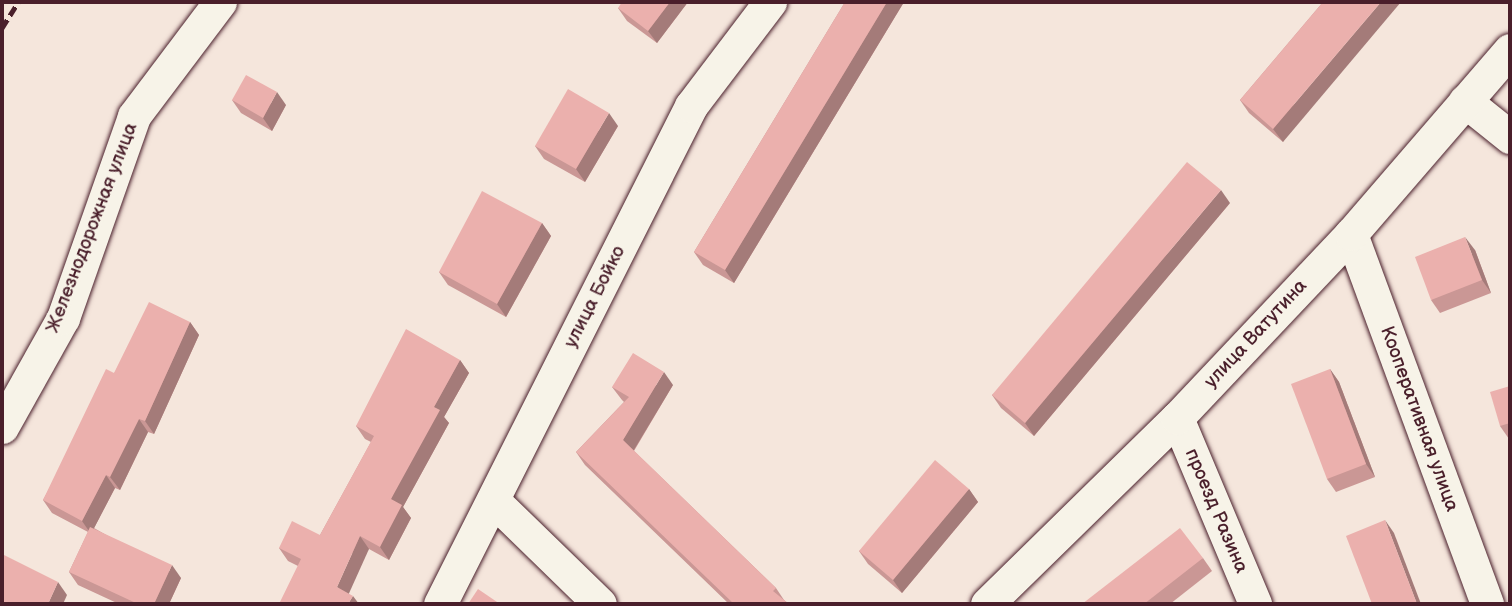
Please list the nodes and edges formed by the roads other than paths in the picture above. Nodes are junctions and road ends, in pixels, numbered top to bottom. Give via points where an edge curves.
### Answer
1 (220, 2) edge
2 (770, 2) edge
3 (1510, 50) edge
4 (1465, 101) junction
5 (1510, 137) edge
6 (1351, 234) junction
7 (1177, 418) junction
8 (2, 428) edge
9 (493, 499) junction
10 (440, 604) edge
11 (600, 604) edge
12 (987, 604) edge
13 (1255, 604) edge
14 (1487, 604) edge

1 - 8 street, Железнодорожная улица via 134,116 63,318
2 - 9 street, улица Бойко via 691,106
3 - 4 street, улица Ватутина
4 - 5 street
4 - 6 street, улица Ватутина
6 - 7 street, улица Ватутина
6 - 14 street, Кооперативная улица
7 - 12 street, улица Ватутина
7 - 13 street, проезд Разина
9 - 10 street, улица Бойко
9 - 11 street

